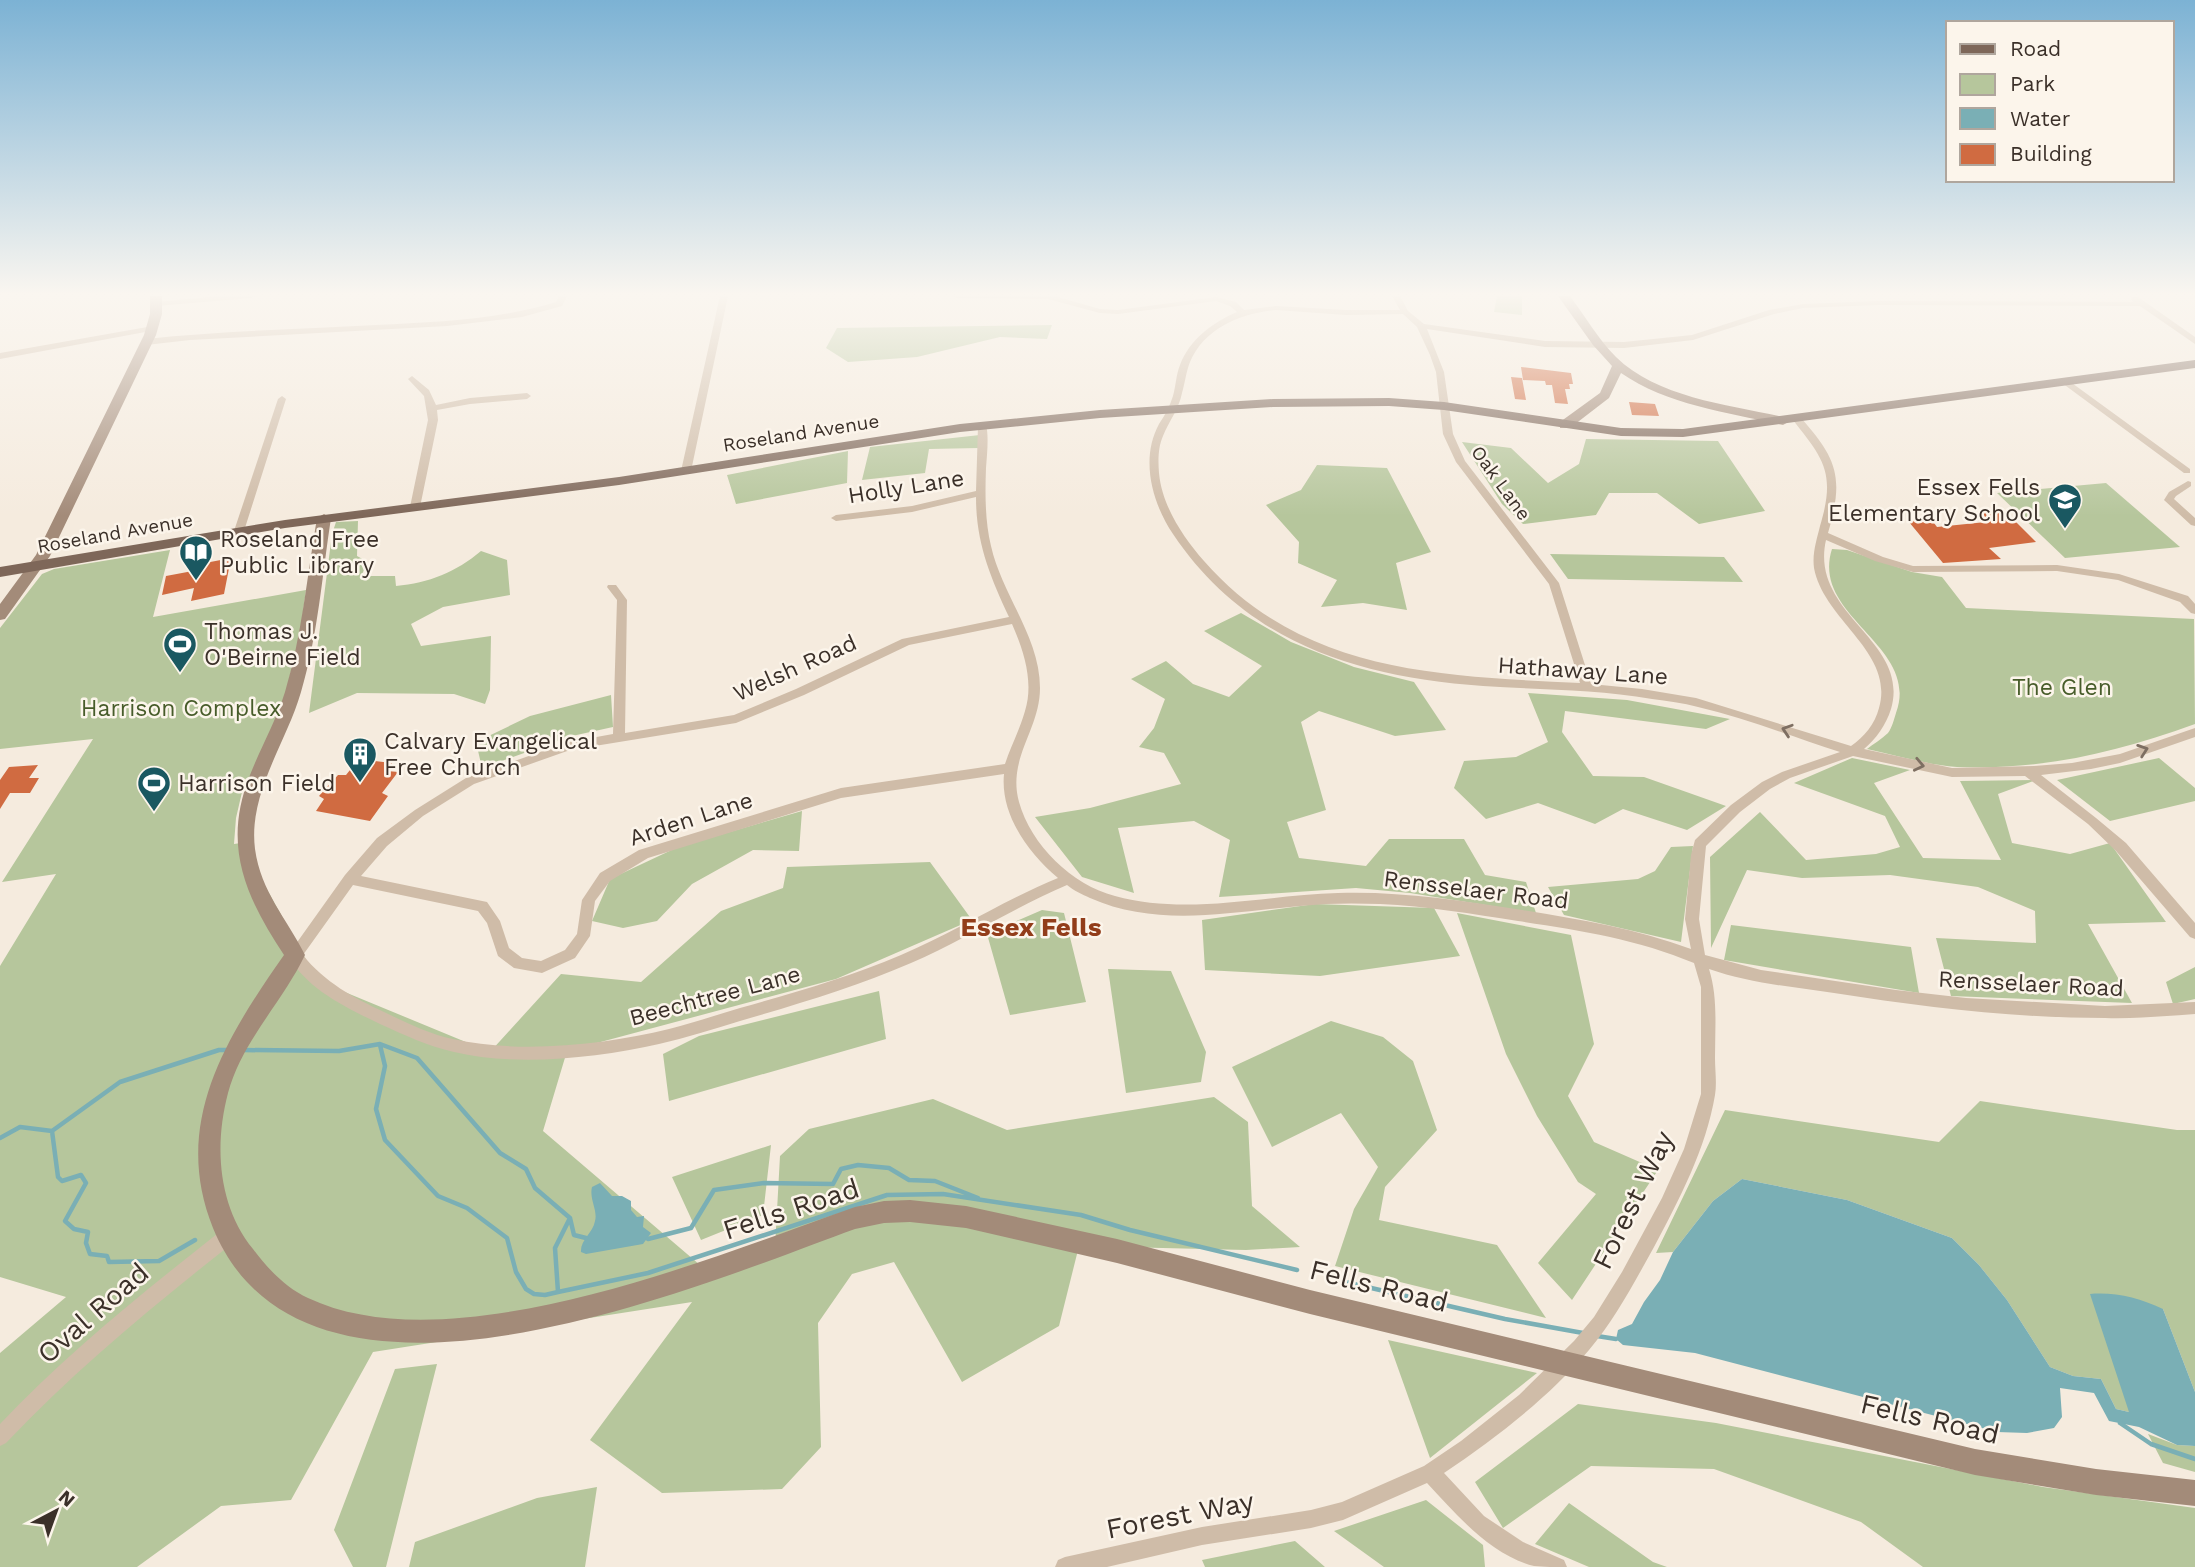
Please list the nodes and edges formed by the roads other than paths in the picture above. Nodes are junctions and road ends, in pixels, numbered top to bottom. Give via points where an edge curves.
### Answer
1 (133, 369) edge
2 (708, 369) edge
3 (1183, 369) edge
4 (1439, 369) edge
5 (1617, 369) edge
6 (1625, 369) edge
7 (2156, 369) edge
8 (412, 379) dead end
9 (2065, 381) junction
10 (527, 396) dead end
11 (282, 399) dead end
12 (1444, 406) junction
13 (433, 408) junction
14 (1173, 408) junction
15 (1797, 419) junction
16 (1783, 421) junction
17 (1565, 425) junction
18 (983, 426) junction
19 (686, 471) junction
20 (2191, 472) edge
21 (2192, 486) edge
22 (982, 494) junction
23 (415, 507) junction
24 (324, 518) junction
25 (836, 518) dead end
26 (2195, 523) edge
27 (239, 531) junction
28 (1823, 536) junction
29 (37, 565) junction
30 (0, 572) edge
31 (612, 587) dead end
32 (2189, 597) edge
33 (2195, 610) edge
34 (0, 615) edge
35 (1013, 620) junction
36 (1587, 689) junction
37 (2195, 732) edge
38 (619, 737) junction
39 (1852, 751) junction
40 (1010, 768) junction
41 (2026, 770) junction
42 (350, 879) junction
43 (1068, 879) junction
44 (2195, 933) edge
45 (295, 955) junction
46 (1699, 958) junction
47 (2195, 1007) edge
48 (228, 1236) junction
49 (1572, 1355) junction
50 (0, 1437) edge
51 (1430, 1472) junction
52 (2195, 1493) edge
53 (1065, 1567) edge
54 (1557, 1567) edge

1 - 29 street
2 - 19 street
3 - 14 street, Hathaway Lane
4 - 12 street, Oak Lane
5 - 17 street via 1605,395
6 - 16 street via 1678,394
7 - 9 main road, Roseland Avenue
8 - 13 street via 429,394
9 - 15 main road, Roseland Avenue
9 - 20 street
10 - 13 street
11 - 27 street
12 - 14 main road, Roseland Avenue via 1389,402
12 - 17 main road, Roseland Avenue
12 - 36 street, Oak Lane via 1448,434 1470,477 1553,583
13 - 23 street
14 - 18 main road, Roseland Avenue
14 - 36 street, Hathaway Lane via 1155,447 1155,477 1166,512 1201,567 1250,610 1300,640 1377,669 1460,682
15 - 16 main road, Roseland Avenue
15 - 28 street, Forest Way via 1820,444 1832,468 1833,488
16 - 17 main road, Roseland Avenue via 1661,434
18 - 19 main road, Roseland Avenue
18 - 22 street, Rensselaer Road
19 - 23 main road, Roseland Avenue
20 - 21 street via 2180,474
21 - 26 street via 2172,494 2169,500
22 - 25 street, Holly Lane
22 - 35 street, Rensselaer Road via 986,549
23 - 24 main road, Roseland Avenue
24 - 27 main road, Roseland Avenue
24 - 45 street via 294,689 257,778 243,831 248,869 260,901
27 - 29 main road, Roseland Avenue
28 - 32 street via 1913,569 2057,568 2119,578
28 - 39 street, Forest Way via 1819,564 1825,587 1844,619 1875,654 1888,686 1885,712
29 - 30 main road, Roseland Avenue
29 - 34 street
31 - 38 street via 622,600
32 - 33 street
35 - 38 street, Welsh Road via 906,642 736,719
35 - 40 street, Rensselaer Road via 1034,675 1035,701
39 -> 36 street, Hathaway Lane via 1697,703
41 -> 37 street, Hathaway Lane via 2110,761
38 - 42 street, Welsh Road via 569,746 470,781 382,842
39 -> 41 street, Hathaway Lane via 1953,773
39 - 46 street, Forest Way via 1778,779 1755,793 1700,844 1692,919
40 - 42 street, Arden Lane via 842,793 644,854 605,877 589,900 583,936 570,954 542,967 519,964 502,952 493,921 482,906
40 - 43 street, Rensselaer Road via 1017,817 1034,846
41 - 44 street via 2121,847
42 - 45 street, Welsh Road
43 - 45 street, Beechtree Lane via 905,959 789,1000 619,1045 480,1051 422,1037 334,992 306,971
43 - 46 street, Rensselaer Road via 1122,904 1161,910 1321,898 1424,901 1609,930
45 - 48 street, Fells Road via 233,1051 213,1106 209,1171
46 - 47 street, Rensselaer Road via 1722,967 1798,981 1933,1000 2108,1012
46 - 49 street, Forest Way via 1708,987 1708,1094 1692,1150 1629,1278
48 - 49 street, Fells Road via 257,1275 305,1310 367,1330 437,1333 523,1321 657,1288 855,1217 936,1212 1117,1251 1310,1302
48 - 50 street, Oval Road via 134,1310
49 - 51 street, Forest Way via 1525,1401
49 - 52 street, Fells Road via 1975,1462 2084,1481
51 - 53 street, Forest Way via 1343,1511
51 - 54 street via 1477,1523 1516,1549

